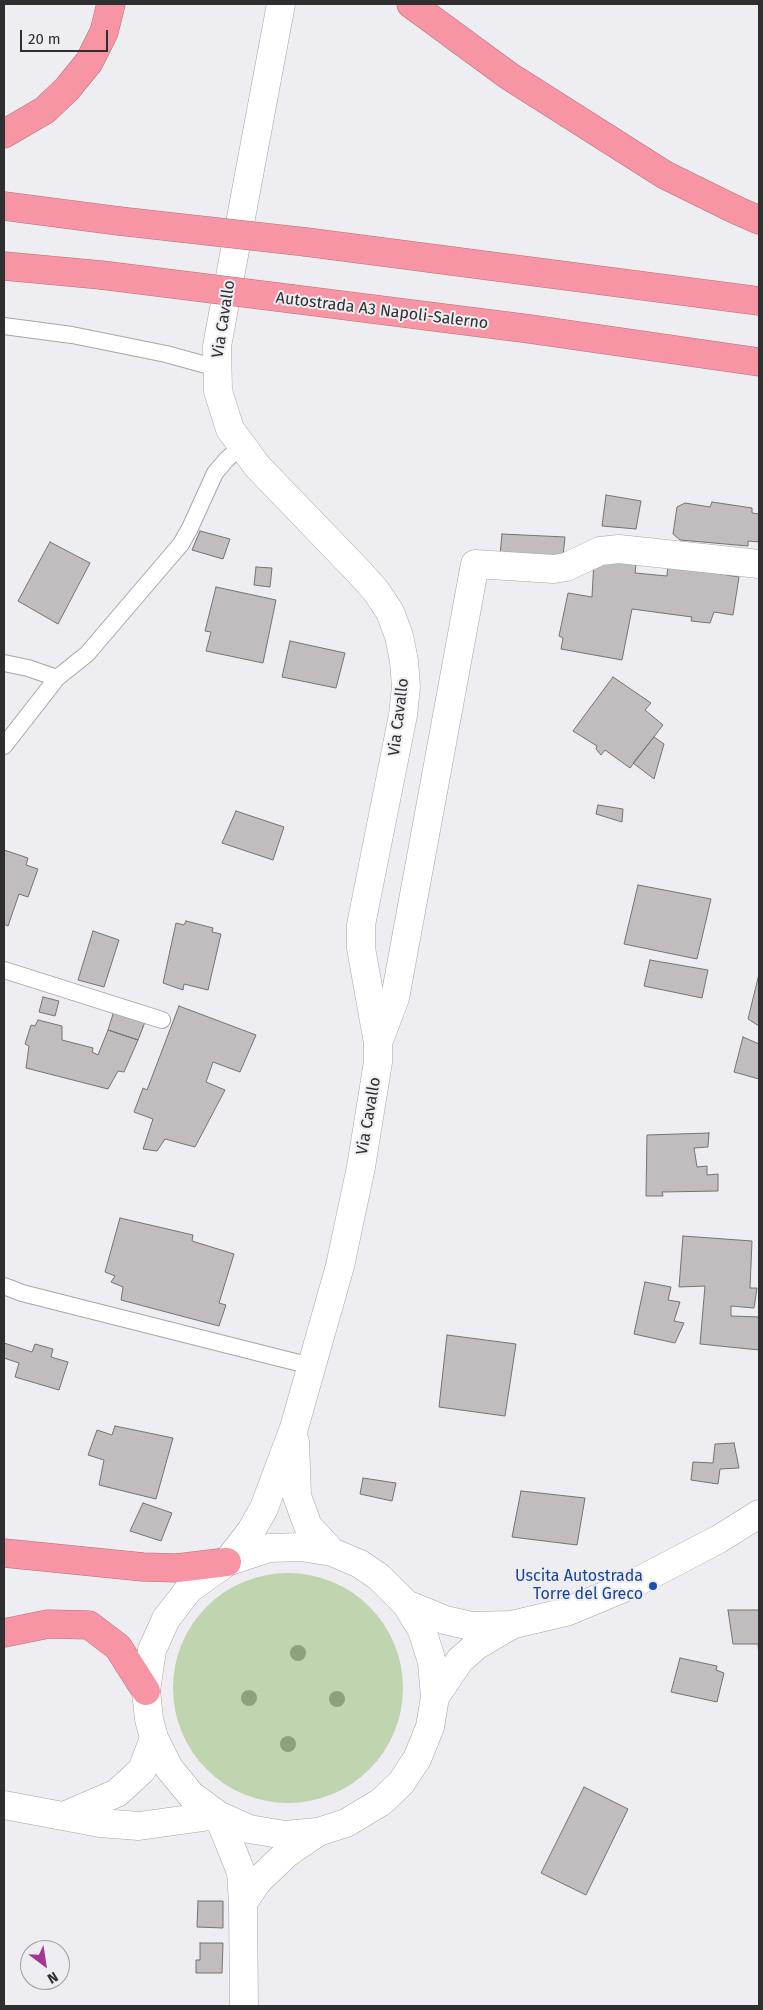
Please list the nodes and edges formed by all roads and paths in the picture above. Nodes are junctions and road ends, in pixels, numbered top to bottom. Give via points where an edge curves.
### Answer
1 (112, 4) edge
2 (281, 4) edge
3 (411, 4) edge
4 (4, 134) edge
5 (4, 206) edge
6 (759, 220) edge
7 (4, 266) edge
8 (759, 301) edge
9 (4, 326) edge
10 (759, 362) edge
11 (217, 368) junction
12 (242, 446) junction
13 (759, 564) edge
14 (4, 663) edge
15 (57, 678) junction
16 (4, 746) edge
17 (4, 970) edge
18 (162, 1020) dead end
19 (378, 1044) junction
20 (4, 1286) edge
21 (311, 1366) junction
22 (294, 1428) junction
23 (759, 1514) edge
24 (332, 1552) junction
25 (4, 1553) edge
26 (227, 1562) junction
27 (406, 1604) junction
28 (511, 1625) junction
29 (6, 1632) edge
30 (146, 1691) junction
31 (435, 1697) junction
32 (154, 1738) junction
33 (4, 1805) edge
34 (66, 1815) junction
35 (218, 1815) junction
36 (318, 1832) junction
37 (243, 1903) junction
38 (244, 2006) edge

1 - 4 highway via 104,32 89,62 67,90 45,110
2 - 11 main road, Via Cavallo via 217,346
3 - 6 highway via 509,76 664,175
5 - 8 highway, bridge
7 - 10 highway, Autostrada A3 Napoli-Salerno, bridge via 101,275 530,329
9 - 11 lane via 72,335
11 - 12 main road, Via Cavallo via 222,407 230,429
12 - 15 lane via 215,473 181,544 87,654
12 - 19 main road, Via Cavallo via 274,486 376,591 390,612 402,652 406,687 403,715 361,925
13 - 19 main road via 619,549 600,552 554,569 475,564 395,998
14 - 15 lane
15 - 16 lane
17 - 18 lane
19 - 21 main road, Via Cavallo via 376,1080 361,1167 340,1266
20 - 21 lane
21 - 22 main road, Via Cavallo
22 - 24 main road via 297,1496 308,1526
22 - 26 main road via 264,1508
23 - 28 main road via 633,1584 566,1612
24 - 26 main road via 301,1547 269,1548
24 - 27 main road via 360,1564 379,1577
25 - 26 highway via 143,1567 177,1568
26 - 30 main road via 189,1589 166,1619 152,1650
27 - 28 main road via 445,1620 472,1626
27 - 31 main road via 422,1630 432,1662
28 - 31 main road via 460,1660
29 - 30 highway via 48,1624 89,1625 118,1647
30 - 32 main road
31 - 36 main road via 430,1727 417,1759 401,1783 381,1802 346,1823
32 - 34 main road via 142,1770 117,1793
32 - 35 main road via 169,1768 192,1795
33 - 34 main road
34 - 35 main road via 100,1823 140,1826
35 - 36 main road via 249,1828 285,1834
35 - 37 main road via 241,1872
36 - 37 main road via 286,1854 257,1882
37 - 38 main road

